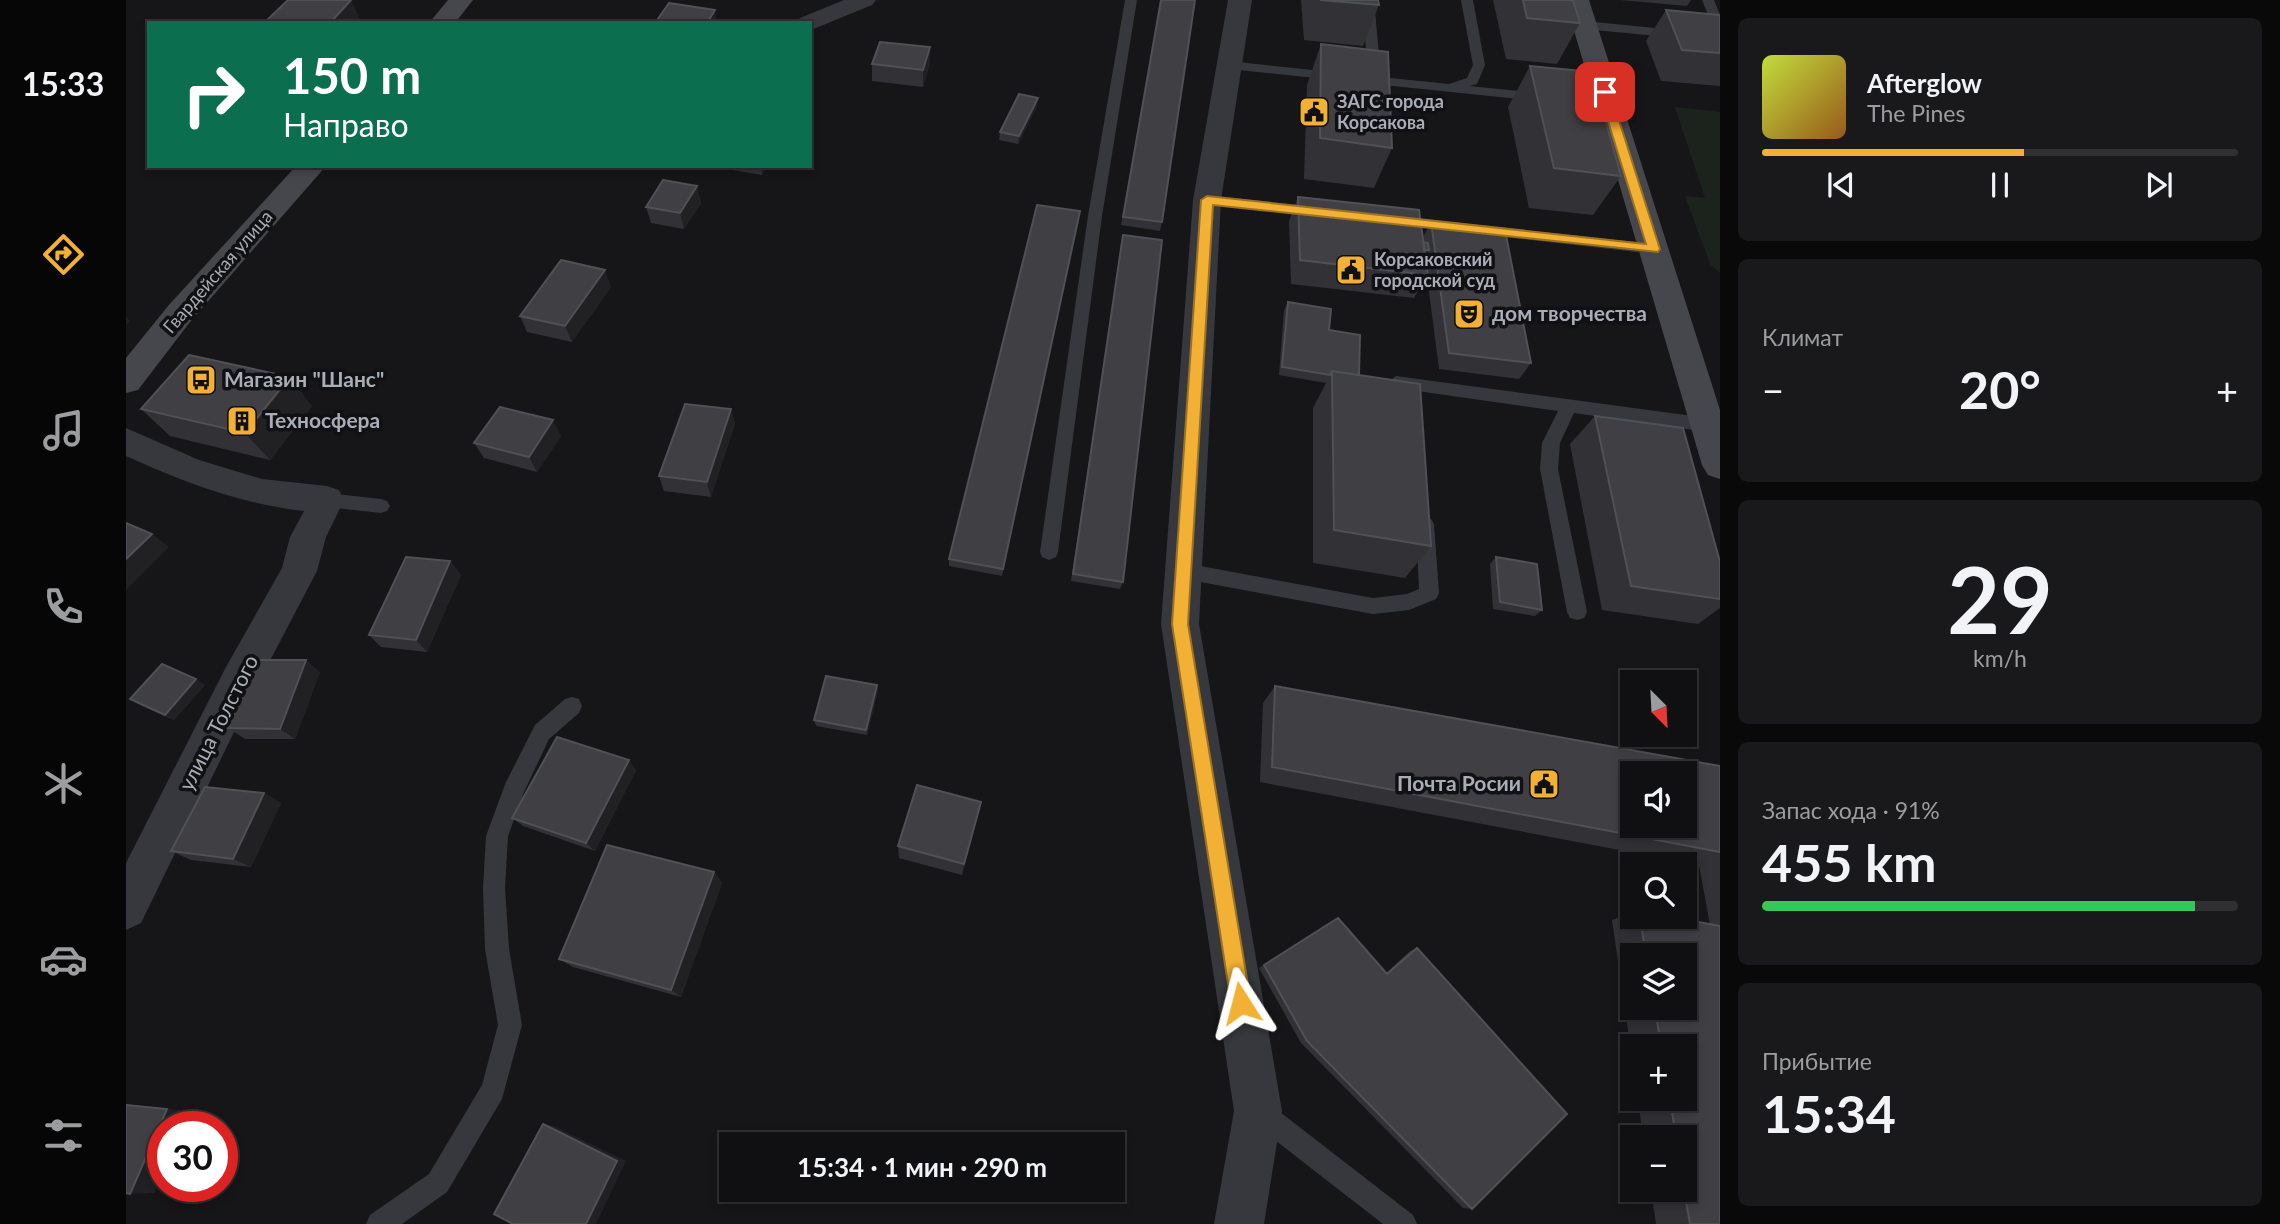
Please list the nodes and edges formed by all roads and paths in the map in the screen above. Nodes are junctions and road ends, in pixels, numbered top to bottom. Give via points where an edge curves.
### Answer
1 (461, 0) edge
2 (864, 0) edge
3 (1131, 0) edge
4 (1240, 0) edge
5 (1368, 0) edge
6 (1467, 0) edge
7 (1708, 0) edge
8 (1581, 12) edge
9 (443, 21) edge
10 (812, 21) edge
11 (1720, 31) edge
12 (1720, 38) edge
13 (1229, 65) junction
14 (1376, 80) junction
15 (1450, 88) junction
16 (1552, 98) edge
17 (310, 168) edge
18 (1207, 200) junction
19 (1333, 214) edge
20 (1374, 218) edge
21 (1654, 249) junction
22 (126, 380) edge
23 (1384, 380) edge
24 (1569, 406) junction
25 (1707, 425) junction
26 (126, 442) edge
27 (1720, 466) edge
28 (327, 500) junction
29 (381, 506) dead end
30 (1424, 509) edge
31 (1049, 552) dead end
32 (1184, 571) junction
33 (1577, 612) dead end
34 (572, 706) dead end
35 (126, 908) edge
36 (1258, 1111) junction
37 (379, 1224) edge
38 (1239, 1224) edge
39 (1404, 1224) edge

1 - 9 main road
2 - 10 street
3 - 31 lane
4 - 13 street
5 - 14 lane
6 - 15 lane via 1479,65 1472,80
7 - 11 lane
8 - 12 lane
8 - 21 main road
13 - 14 lane
13 - 18 street
14 - 15 lane
15 - 16 lane
17 - 22 main road, Гвардейская улица
18 - 19 lane
18 - 32 street
20 - 21 lane
21 - 25 main road
23 - 24 lane
24 - 25 lane
24 - 33 lane via 1551,443 1549,469
25 - 27 main road
26 - 28 street via 189,470 262,493
28 - 29 lane
28 - 35 street, улица Толстого via 308,537 299,570
30 - 32 lane via 1429,593 1409,602 1373,606
32 - 36 street via 1180,624
34 - 37 lane via 542,732 496,836 497,949 510,1025 492,1090 438,1183
36 - 38 street
36 - 39 lane

